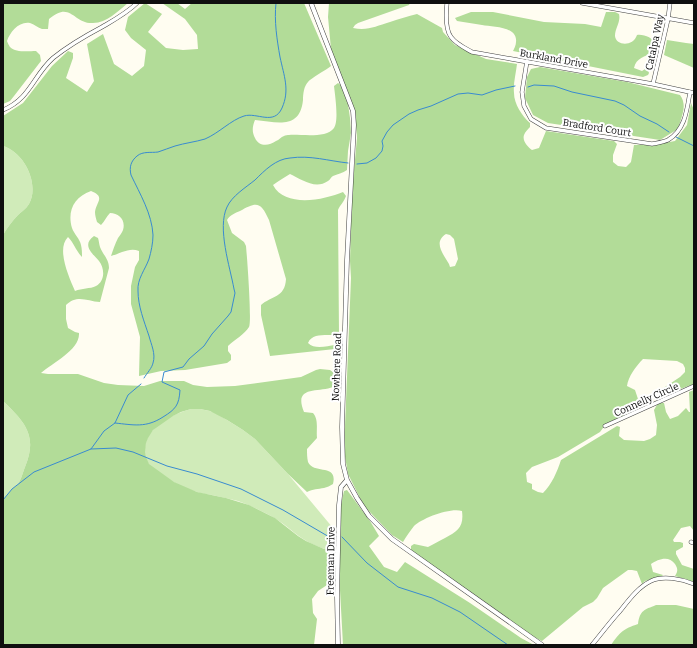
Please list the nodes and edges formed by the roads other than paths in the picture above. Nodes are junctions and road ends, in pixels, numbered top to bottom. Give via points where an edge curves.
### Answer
1 (137, 3) edge
2 (311, 3) edge
3 (446, 3) edge
4 (582, 3) edge
5 (670, 3) edge
6 (668, 18) junction
7 (694, 23) edge
8 (527, 62) junction
9 (654, 84) junction
10 (692, 92) edge
11 (3, 110) edge
12 (694, 386) edge
13 (605, 426) dead end
14 (347, 480) junction
15 (694, 584) edge
16 (338, 645) edge
17 (542, 645) edge
18 (592, 645) edge

1 - 11 street via 127,12 56,56 42,70 22,98
2 - 14 street, Nowhere Road via 353,111 342,427 342,457
3 - 8 street, Burkland Drive via 446,21 450,37 460,45 472,52
4 - 6 street
5 - 6 street, Catalpa Way
6 - 7 street
6 - 9 street, Catalpa Way
8 - 9 street, Burkland Drive
8 - 10 street, Bradford Court via 522,92 524,106 531,119 546,128 652,144 667,141 679,130
9 - 10 street, Burkland Drive
12 - 13 street, Connelly Circle
14 - 16 street, Freeman Drive via 341,487 339,504
14 - 17 street, Nowhere Road via 369,516 392,539
15 - 18 street via 669,578 651,580 633,595

